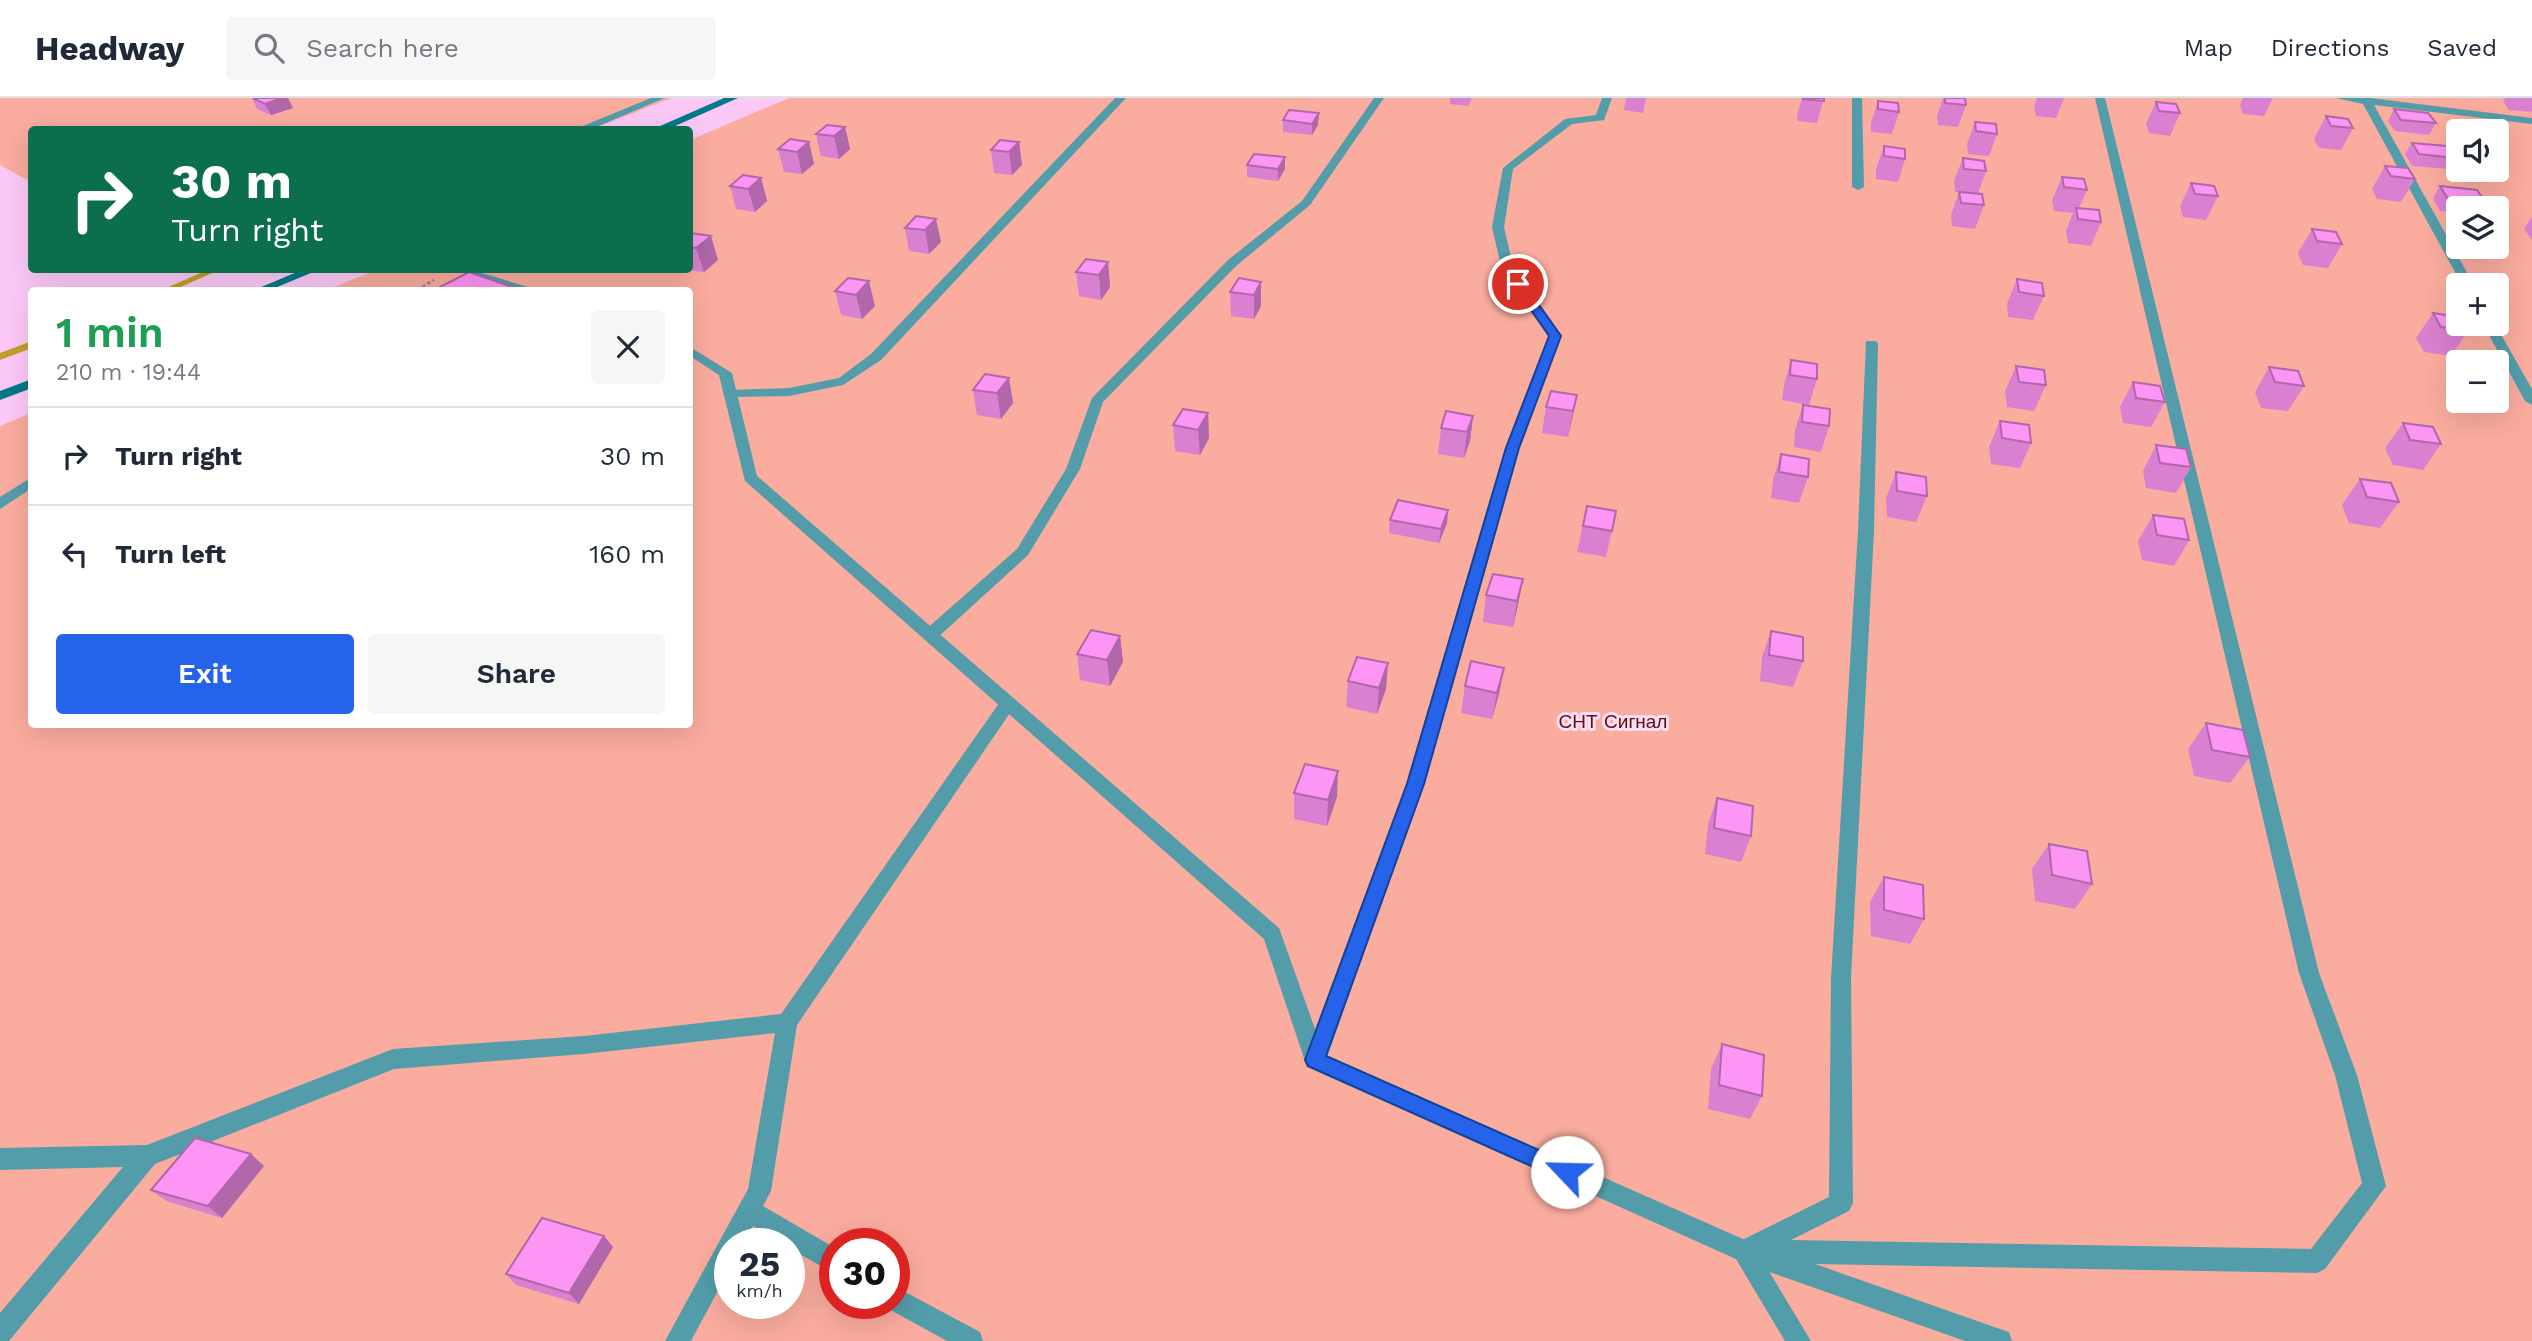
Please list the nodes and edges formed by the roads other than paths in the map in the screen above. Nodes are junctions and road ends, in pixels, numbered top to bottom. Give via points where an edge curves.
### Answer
1 (660, 98) edge
2 (733, 98) edge
3 (1121, 98) edge
4 (1379, 98) edge
5 (1607, 98) edge
6 (1857, 98) edge
7 (2100, 98) edge
8 (2341, 98) edge
9 (2366, 100) edge
10 (2532, 121) edge
11 (588, 126) edge
12 (666, 126) edge
13 (1858, 187) dead end
14 (304, 273) edge
15 (471, 273) edge
16 (2461, 273) edge
17 (268, 287) edge
18 (521, 287) edge
19 (2496, 336) edge
20 (1871, 344) dead end
21 (693, 353) edge
22 (28, 385) edge
23 (730, 394) junction
24 (0, 396) edge
25 (2532, 401) edge
26 (28, 484) edge
27 (0, 504) edge
28 (930, 635) junction
29 (1008, 703) junction
30 (787, 1023) junction
31 (1315, 1060) junction
32 (147, 1156) junction
33 (0, 1159) edge
34 (748, 1210) junction
35 (1744, 1251) junction
36 (819, 1252) edge
37 (910, 1307) edge
38 (0, 1332) edge
39 (677, 1341) edge
40 (971, 1341) edge
41 (1799, 1341) edge
42 (2000, 1341) edge

1 - 11 street
2 - 12 street
3 - 23 street via 876,356 843,381 789,392
4 - 28 street via 1306,203 1232,263 1097,401 1073,469 1023,552
5 - 31 street via 1600,118 1569,121 1508,167 1498,227 1508,270 1555,336 1512,448 1415,784
6 - 13 street
7 - 35 street via 2309,973 2346,1075 2374,1186 2317,1261
8 - 9 street
9 - 10 street
9 - 16 street
14 - 17 street
15 - 18 street
19 - 25 street
20 - 35 street via 1866,530 1841,978 1841,1203
21 - 23 street via 725,373
22 - 24 street
23 - 28 street via 750,478
26 - 27 street
28 - 29 street
29 - 30 street
29 - 31 street via 1272,934
30 - 32 street via 393,1059
30 - 34 street via 759,1191
31 - 35 street
32 - 33 street
32 - 38 street
34 - 36 street
34 - 39 street
35 - 41 street
35 - 42 street
37 - 40 street

